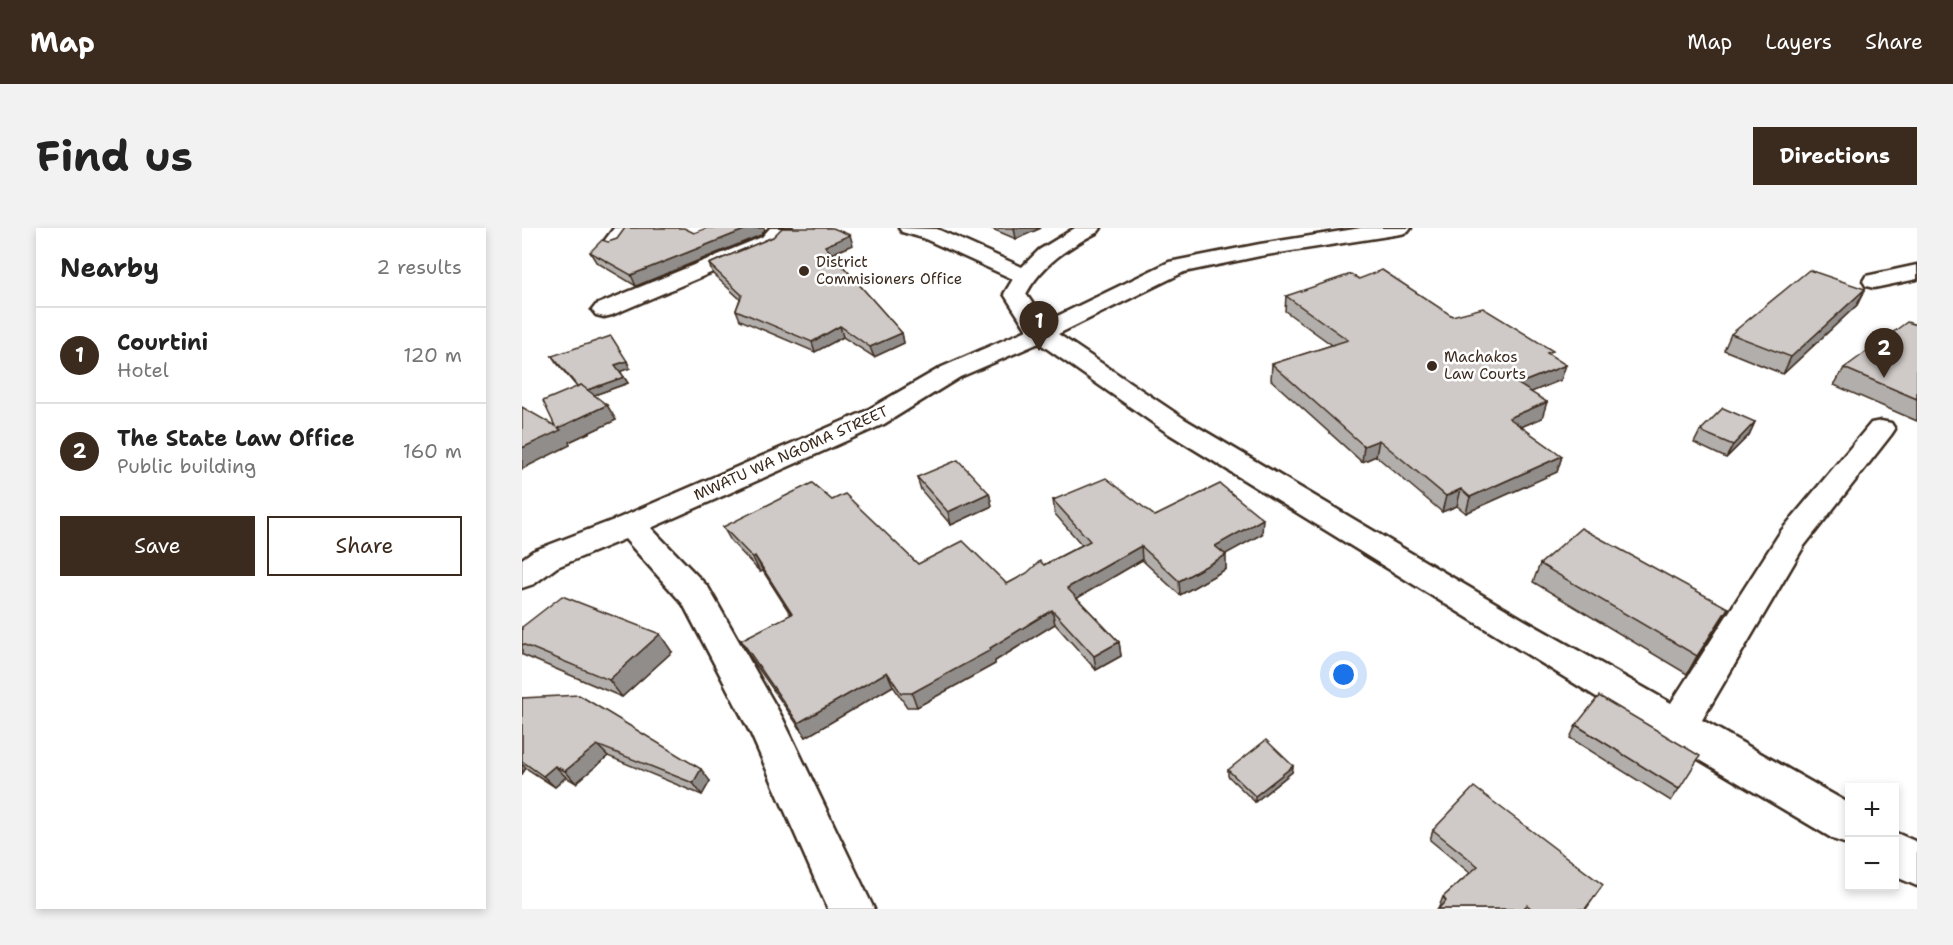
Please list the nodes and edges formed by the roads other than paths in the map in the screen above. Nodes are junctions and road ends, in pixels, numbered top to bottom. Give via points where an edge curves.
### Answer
1 (782, 228) edge
2 (909, 228) edge
3 (1091, 228) edge
4 (1401, 228) edge
5 (1917, 272) edge
6 (1024, 276) junction
7 (1874, 281) dead end
8 (604, 310) dead end
9 (1041, 333) junction
10 (1881, 429) dead end
11 (630, 525) junction
12 (522, 576) edge
13 (1677, 727) junction
14 (1845, 823) edge
15 (1899, 855) edge
16 (1917, 865) edge
17 (851, 909) edge

1 - 8 street via 769,241
2 - 6 street via 930,233
3 - 6 street via 1044,256
4 - 9 street, MWATU WA NGOMA STREET via 1177,267
5 - 7 street
6 - 9 street via 1015,294
9 - 11 street, MWATU WA NGOMA STREET via 951,372 874,418
9 - 13 street via 1176,426
10 - 13 street via 1792,539
11 - 12 street, MWATU WA NGOMA STREET via 545,559
11 - 17 street via 696,596 770,730
13 - 14 street
15 - 16 street

